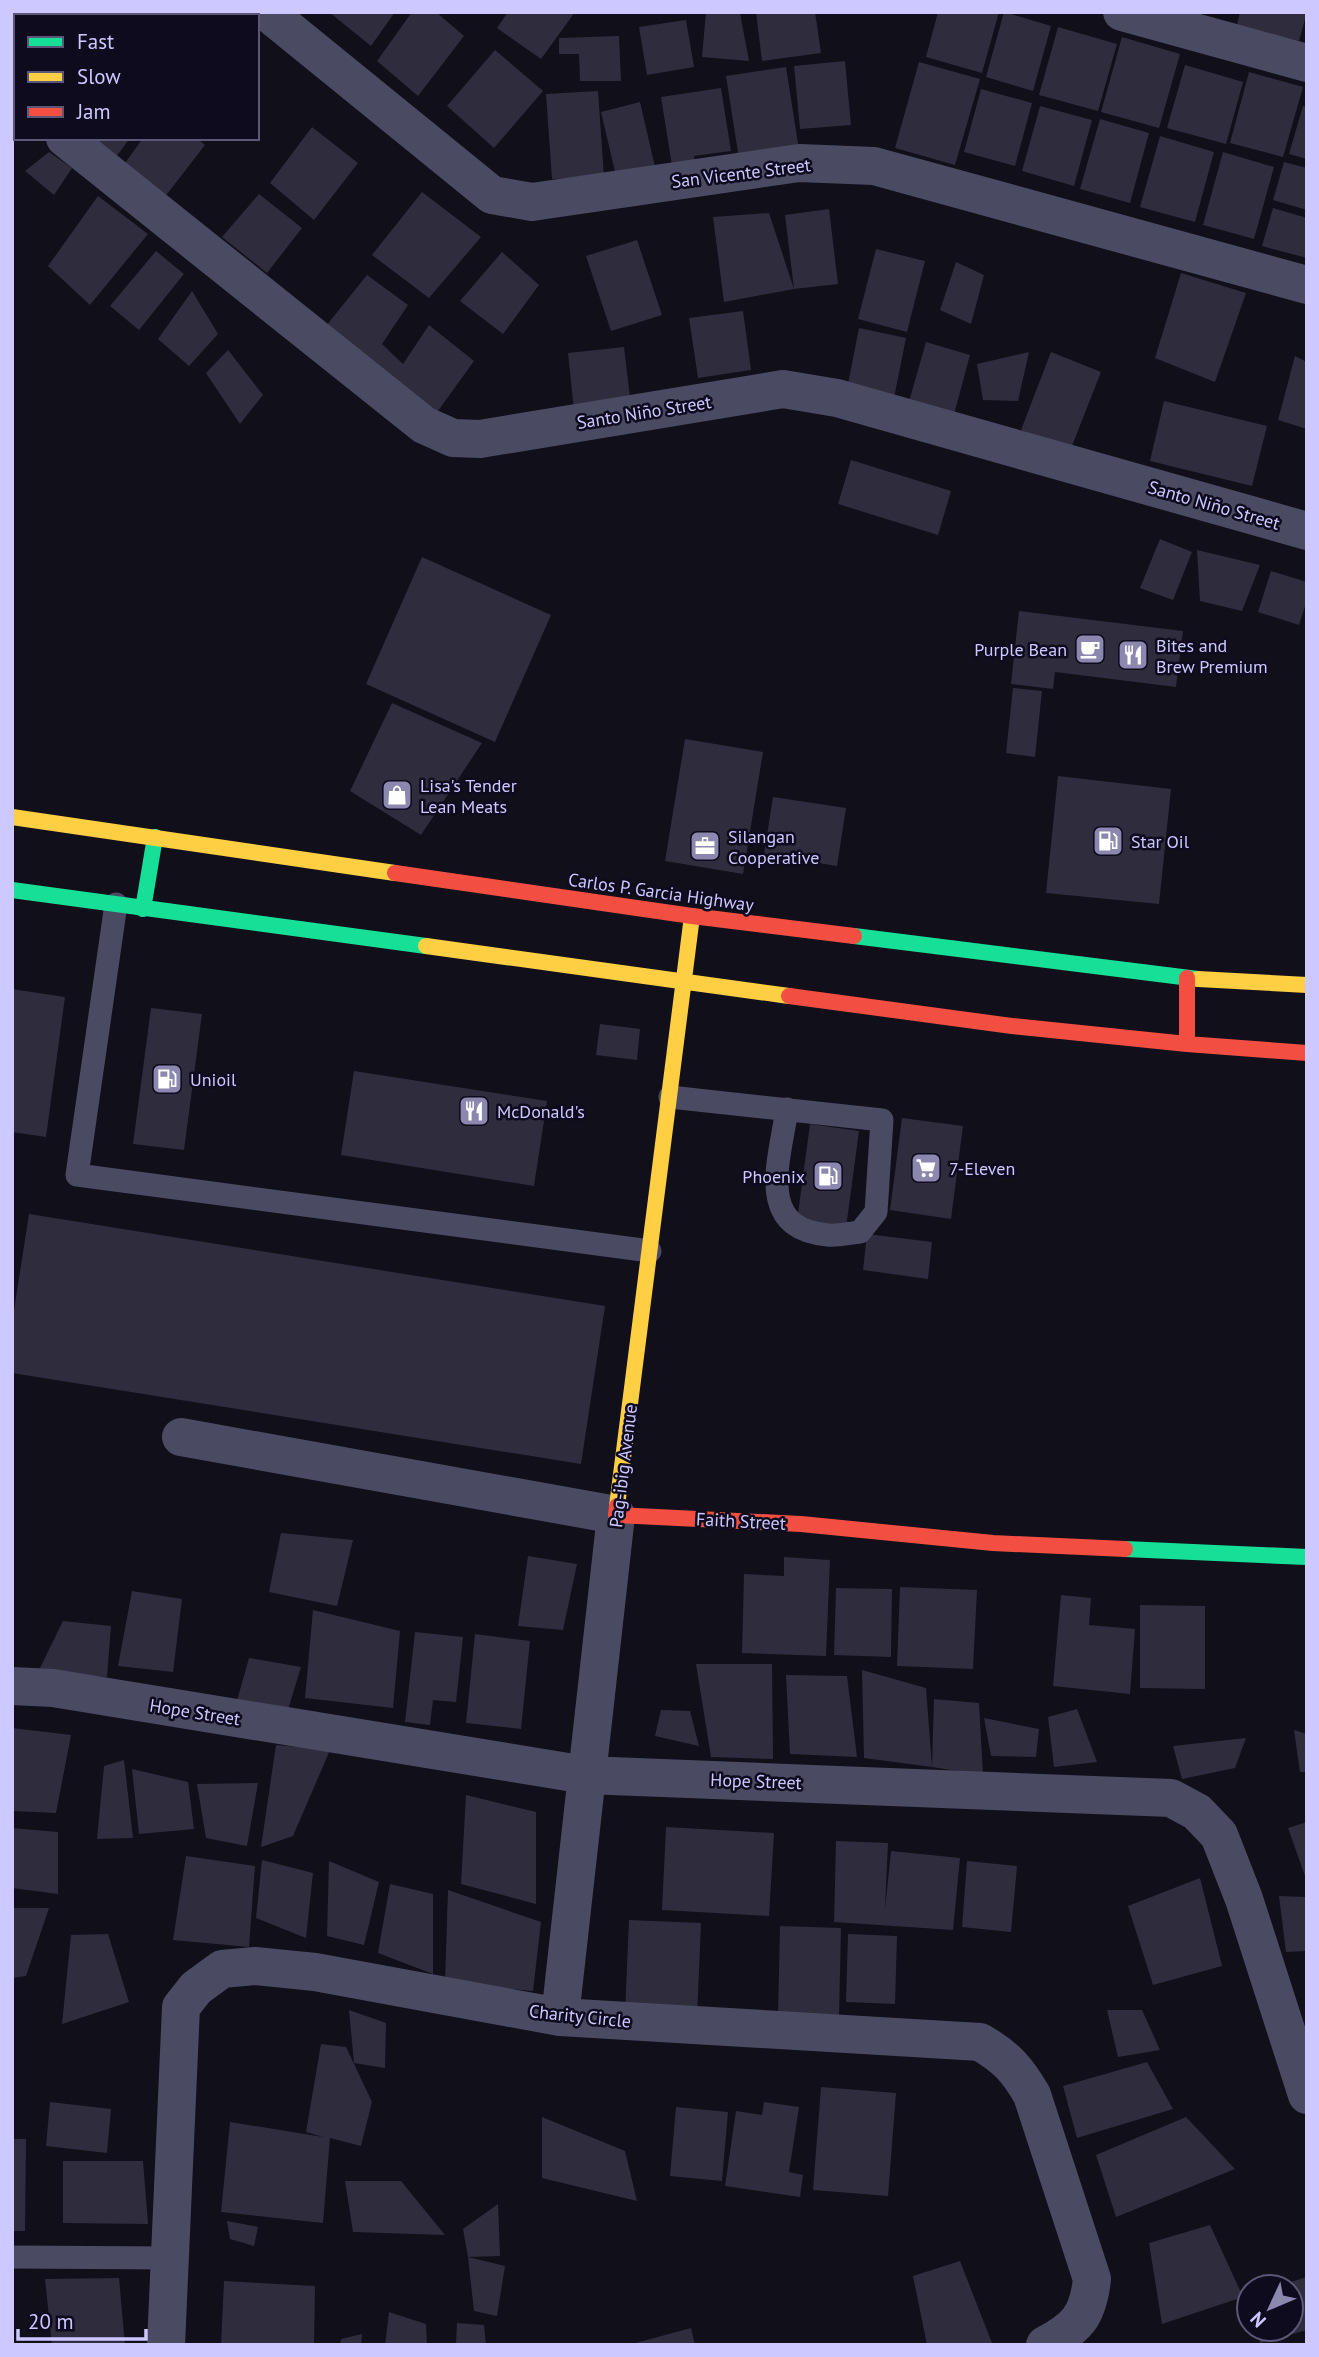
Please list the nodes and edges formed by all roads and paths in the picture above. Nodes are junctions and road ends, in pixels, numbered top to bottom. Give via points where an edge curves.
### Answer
1 (267, 12) edge
2 (1142, 15) edge
3 (1307, 63) edge
4 (68, 140) edge
5 (1307, 285) edge
6 (1307, 531) edge
7 (12, 817) edge
8 (155, 837) junction
9 (12, 890) edge
10 (116, 904) junction
11 (143, 909) junction
12 (692, 916) junction
13 (1187, 978) junction
14 (684, 982) junction
15 (1307, 985) edge
16 (1187, 1044) junction
17 (1307, 1053) edge
18 (670, 1097) junction
19 (787, 1110) junction
20 (650, 1251) junction
21 (181, 1437) dead end
22 (616, 1515) junction
23 (1307, 1557) edge
24 (12, 1686) edge
25 (586, 1775) junction
26 (560, 2017) junction
27 (1307, 2095) edge
28 (12, 2257) edge
29 (170, 2258) junction
30 (166, 2345) edge
31 (1045, 2345) edge

1 - 5 street, San Vicente Street via 492,195 533,202 799,163 874,166
2 - 3 street
4 - 6 street, Santo Niño Street via 424,425 453,438 480,439 783,389 837,398
7 - 8 main road, Carlos P. Garcia Highway
8 - 11 main road
8 - 12 main road, Carlos P. Garcia Highway
9 - 10 main road
10 - 11 main road
10 - 20 lane via 78,1175
11 - 14 main road
12 - 13 main road, Carlos P. Garcia Highway
12 - 14 main road, Pag-ibig Avenue
13 - 15 main road, Carlos P. Garcia Highway
13 - 16 main road
14 - 16 main road via 1012,1026
14 - 18 main road, Pag-ibig Avenue
16 - 17 main road
18 - 19 lane
18 - 20 main road, Pag-ibig Avenue
19 - 19 lane via 776,1194 783,1215 801,1228 829,1235 860,1231 876,1212 882,1120
20 - 22 main road, Pag-ibig Avenue
21 - 22 street, Faith Street
22 - 23 main road, Faith Street via 801,1524 993,1544
22 - 25 street, Pag-ibig Avenue
24 - 25 street, Hope Street via 53,1688
25 - 26 street, Pag-ibig Avenue
25 - 27 street, Hope Street via 1171,1798 1198,1812 1219,1835
26 - 29 street, Charity Circle via 315,1972 255,1965 222,1969 196,1988 181,2007
26 - 31 street, Charity Circle via 968,2041 999,2053 1019,2072 1032,2095 1092,2279 1087,2310 1068,2332
28 - 29 lane
29 - 30 street, Charity Circle

